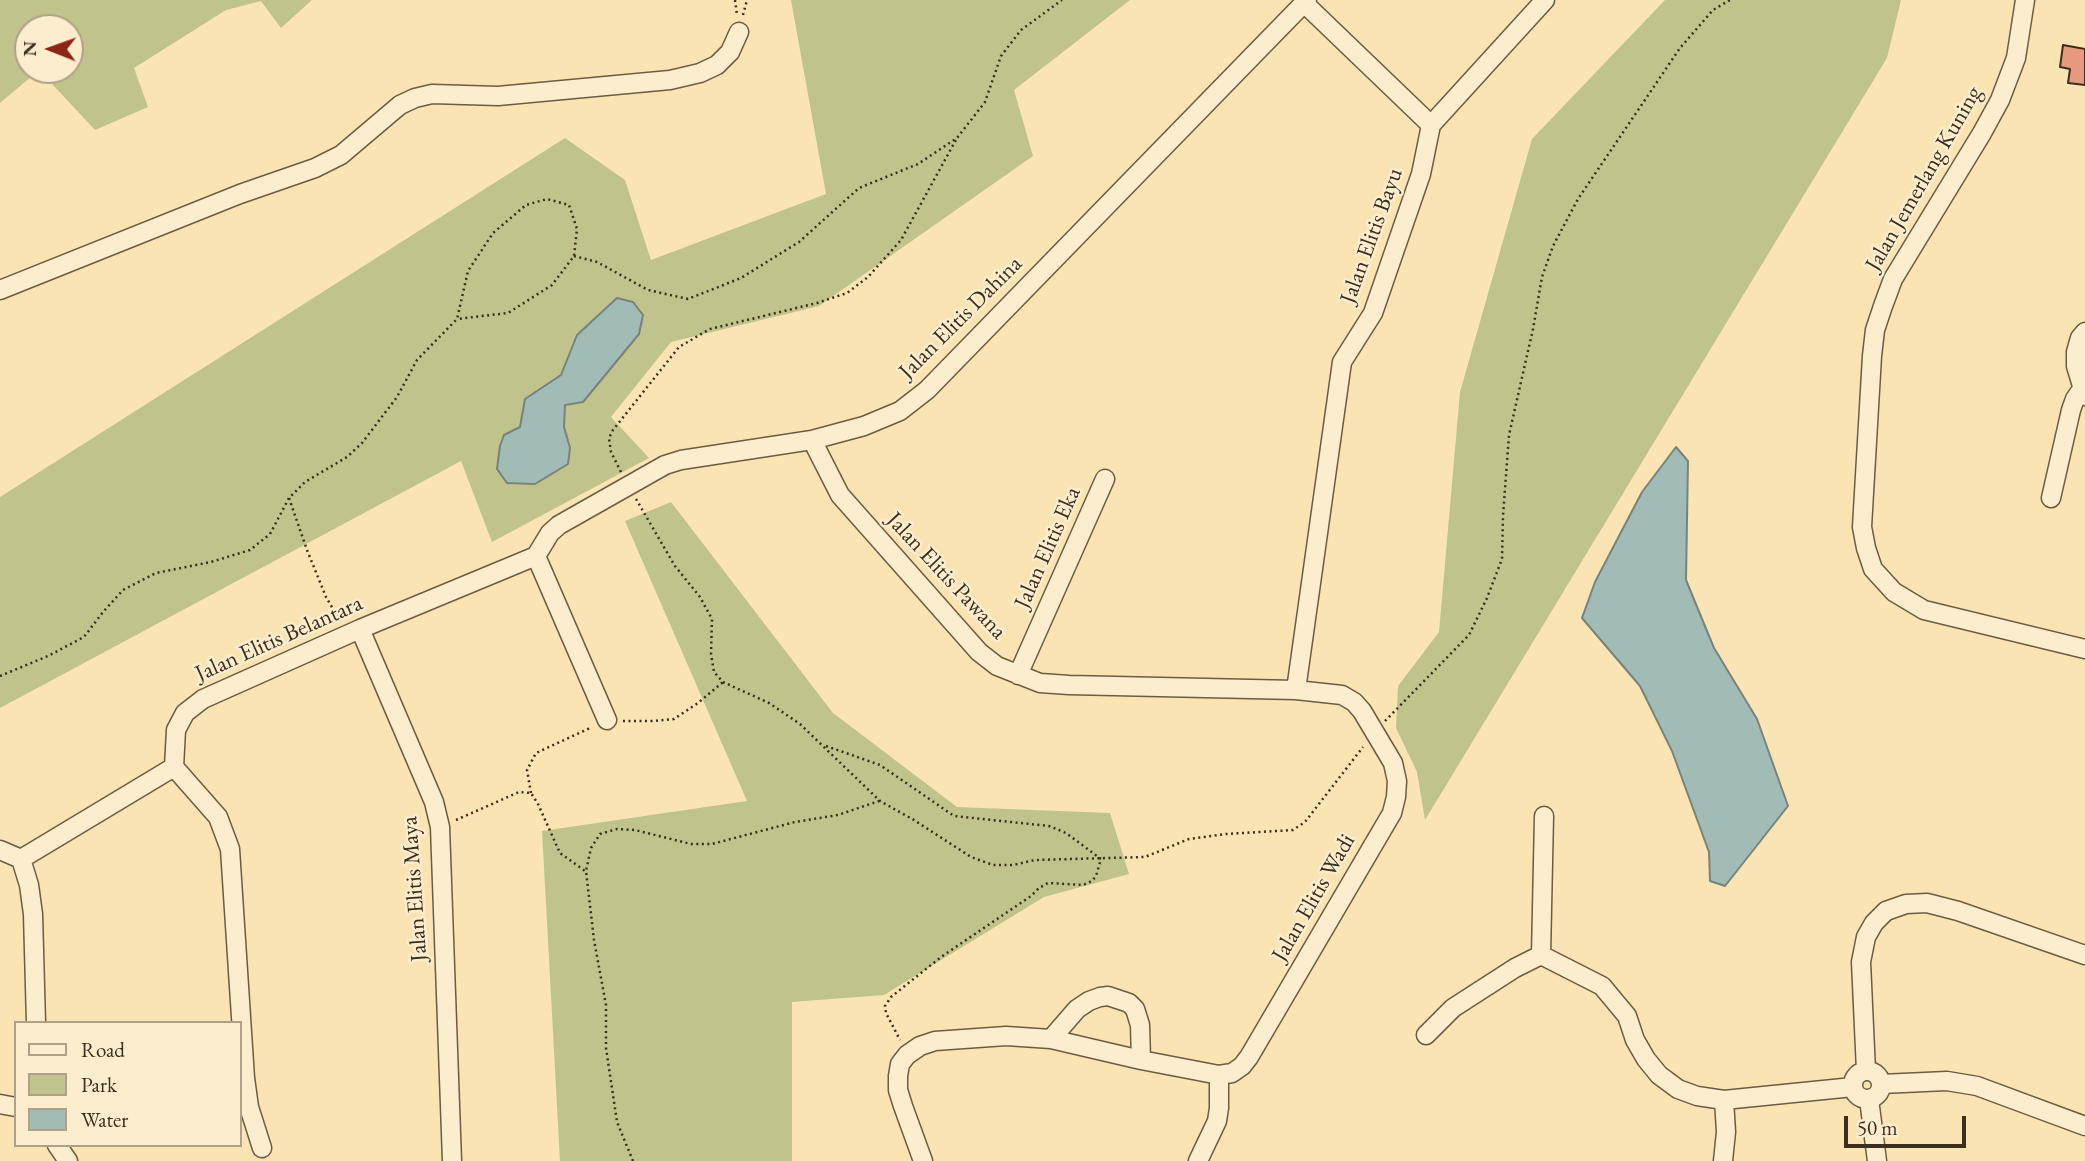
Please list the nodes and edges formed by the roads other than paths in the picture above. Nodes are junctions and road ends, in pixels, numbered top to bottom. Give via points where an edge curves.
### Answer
1 (1545, 0) edge
2 (2025, 0) edge
3 (1306, 2) edge
4 (739, 32) dead end
5 (1431, 125) junction
6 (0, 290) edge
7 (2085, 332) edge
8 (2084, 393) edge
9 (812, 440) junction
10 (1105, 479) dead end
11 (2051, 498) dead end
12 (536, 556) junction
13 (356, 631) junction
14 (2085, 649) edge
15 (1018, 675) junction
16 (1296, 690) junction
17 (607, 720) road end
18 (174, 767) junction
19 (1544, 816) dead end
20 (0, 850) edge
21 (21, 859) junction
22 (1541, 955) junction
23 (2085, 955) edge
24 (36, 1021) edge
25 (241, 1021) edge
26 (242, 1031) edge
27 (1426, 1035) dead end
28 (1051, 1039) junction
29 (1141, 1060) junction
30 (1866, 1071) junction
31 (1219, 1074) junction
32 (1881, 1084) junction
33 (1853, 1087) junction
34 (1869, 1099) junction
35 (1724, 1100) junction
36 (2085, 1126) edge
37 (262, 1149) dead end
38 (452, 1161) edge
39 (923, 1161) edge
40 (1198, 1161) edge
41 (1723, 1161) edge
42 (1877, 1161) edge

1 - 5 street
2 - 14 street, Jalan Jemerlang Kuning via 2016,58 2000,100 1893,279 1882,306 1872,356 1862,527 1873,569 1894,592 1924,610
3 - 5 street
3 - 9 street, Jalan Elitis Dahina via 928,390 900,411
4 - 6 street via 730,52 717,65 670,80 498,96 432,94 415,98 341,155 315,168
5 - 16 street, Jalan Elitis Bayu via 1421,174 1373,313 1342,362
7 - 8 street via 2076,352
8 - 11 street via 2075,399 2071,411
9 - 12 street, Jalan Elitis Dahina via 665,465 559,525
9 - 15 street, Jalan Elitis Pawana via 840,495 979,652
10 - 15 street, Jalan Elitis Eka
12 - 13 street, Jalan Elitis Belantara
12 - 17 street
13 - 18 street, Jalan Elitis Belantara via 203,699 185,713 176,730
13 - 38 street, Jalan Elitis Maya via 434,802 440,827
15 - 16 street, Jalan Elitis Pawana via 1040,683 1069,685
16 - 31 street, Jalan Elitis Wadi via 1342,695 1354,702 1393,763 1396,797 1392,813 1249,1057 1232,1073
18 - 21 street
18 - 25 street via 218,817 230,849
19 - 22 street
20 - 21 street
21 - 24 street via 33,914
22 - 27 street via 1453,1008
22 - 35 street via 1602,986 1627,1016 1635,1040 1659,1075 1678,1089
23 - 30 street via 1927,902 1886,911 1866,937 1861,962
26 - 37 street via 249,1107
28 - 29 street
28 - 29 street via 1077,1009 1108,996 1135,1009
28 - 39 street via 957,1038 927,1043 907,1055 900,1064 898,1090
29 - 31 street
30 - 32 street via 1874,1073
30 - 33 street via 1855,1078
31 - 40 street via 1217,1121
32 - 34 street
32 - 36 street via 1947,1081 1978,1086
33 - 34 street via 1860,1098
33 - 35 street
34 - 42 street
35 - 41 street

